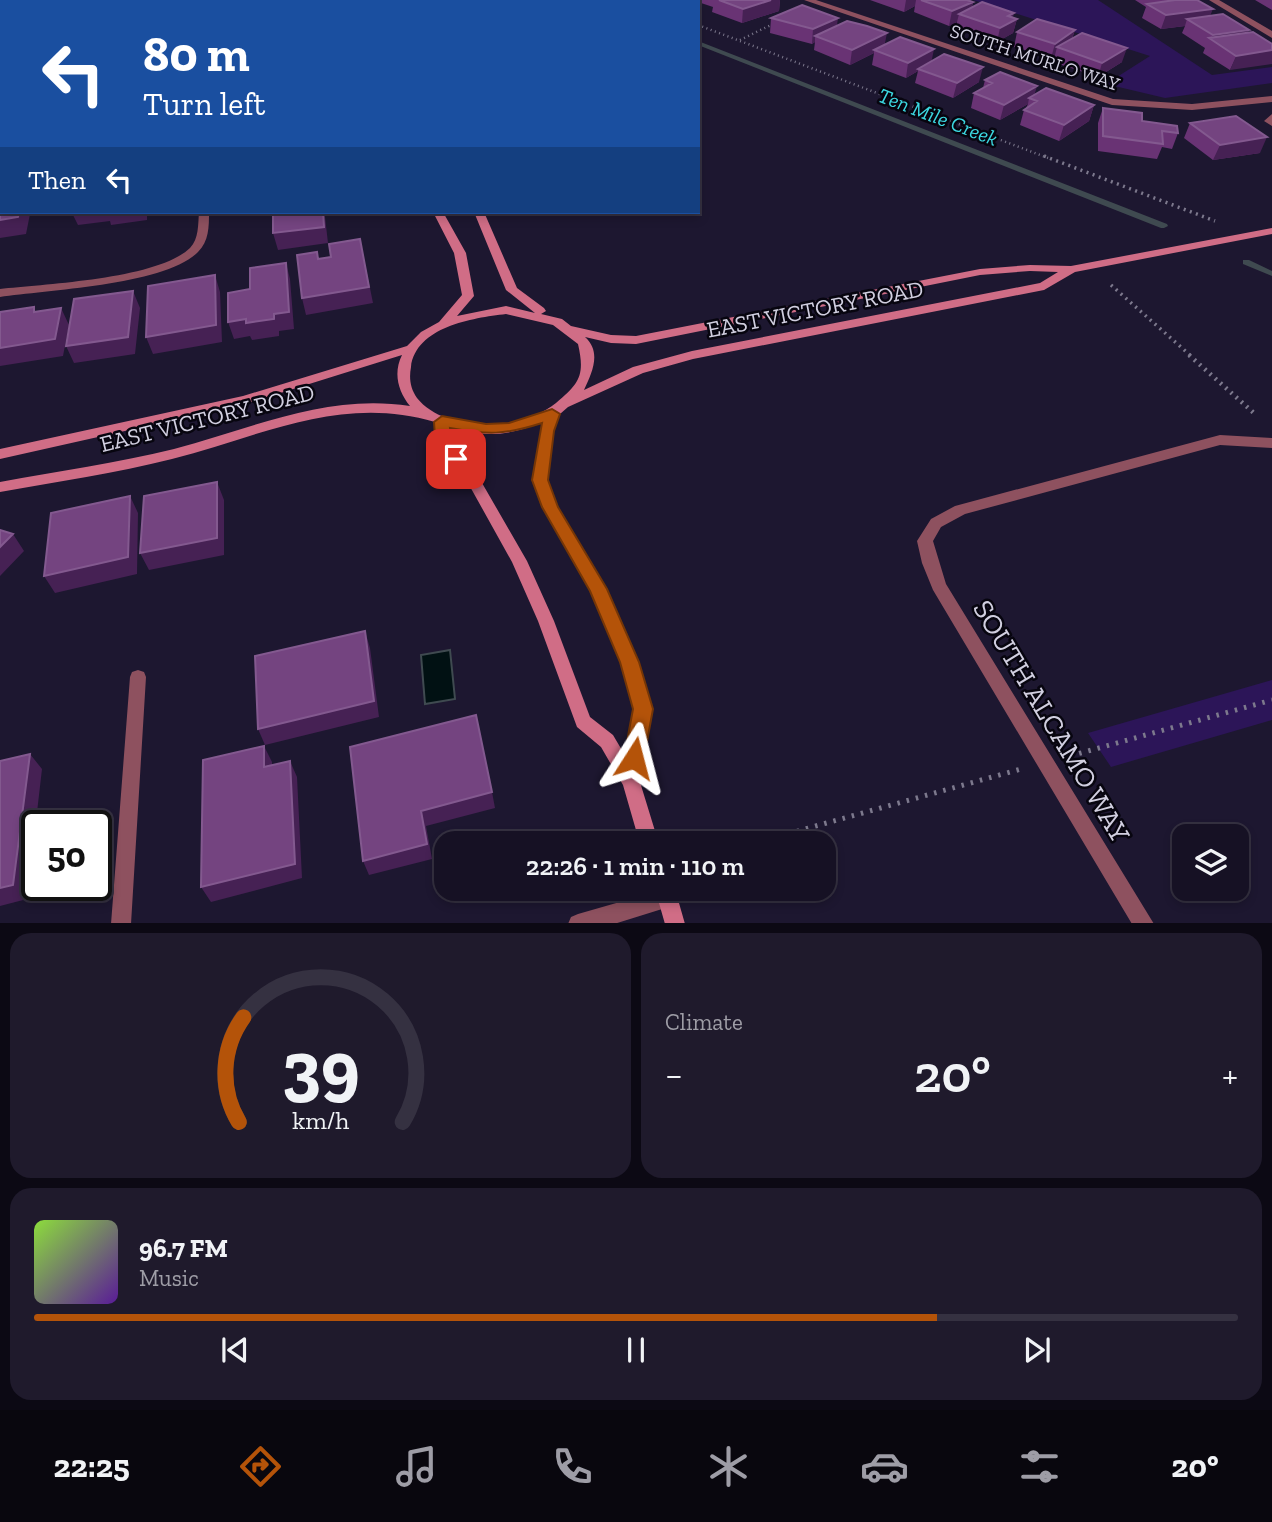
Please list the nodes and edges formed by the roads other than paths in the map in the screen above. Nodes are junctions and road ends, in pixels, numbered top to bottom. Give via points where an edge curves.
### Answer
1 (808, 0) edge
2 (1213, 0) edge
3 (1272, 36) edge
4 (1272, 99) edge
5 (1258, 101) junction
6 (1272, 110) edge
7 (1272, 117) edge
8 (1272, 123) edge
9 (204, 214) edge
10 (439, 214) edge
11 (480, 214) edge
12 (1272, 231) edge
13 (1071, 269) junction
14 (0, 293) edge
15 (554, 319) junction
16 (438, 327) junction
17 (572, 330) junction
18 (413, 348) junction
19 (569, 403) junction
20 (425, 413) junction
21 (552, 414) junction
22 (442, 422) junction
23 (1272, 443) edge
24 (0, 454) edge
25 (0, 487) edge
26 (138, 677) dead end
27 (631, 782) junction
28 (646, 831) edge
29 (645, 901) edge
30 (668, 901) edge
31 (121, 923) edge
32 (578, 923) edge
33 (675, 923) edge
34 (1144, 923) edge

1 - 5 street, SOUTH MURLO WAY via 1112,102 1172,109
2 - 3 street
4 - 5 street, SOUTH MURLO WAY
5 - 6 street
7 - 8 street
9 - 14 street via 201,241 173,263
10 - 16 main road via 460,253 468,296
11 - 15 main road via 512,290
12 - 13 main road, EAST VICTORY ROAD
13 - 17 main road, EAST VICTORY ROAD via 980,272 636,341
13 - 19 main road, EAST VICTORY ROAD via 1044,286 692,355 638,370
15 - 16 main road via 506,310 480,312
15 - 17 main road
16 - 18 main road
17 - 19 main road via 585,344 590,361 582,389
18 - 20 main road via 403,373 405,387
18 - 24 main road, EAST VICTORY ROAD via 364,359 243,400
19 - 21 main road
20 - 22 main road
20 - 25 main road, EAST VICTORY ROAD via 376,404 320,410 195,448
21 - 22 main road via 486,430
21 - 27 main road via 540,480 550,507 598,589 643,709
22 - 27 main road via 443,437 519,561 583,722 607,741
23 - 34 street, SOUTH ALCAMO WAY via 1220,440 960,510 936,523 925,541 939,586
26 - 31 street
27 - 28 main road
29 - 32 street
30 - 33 main road

